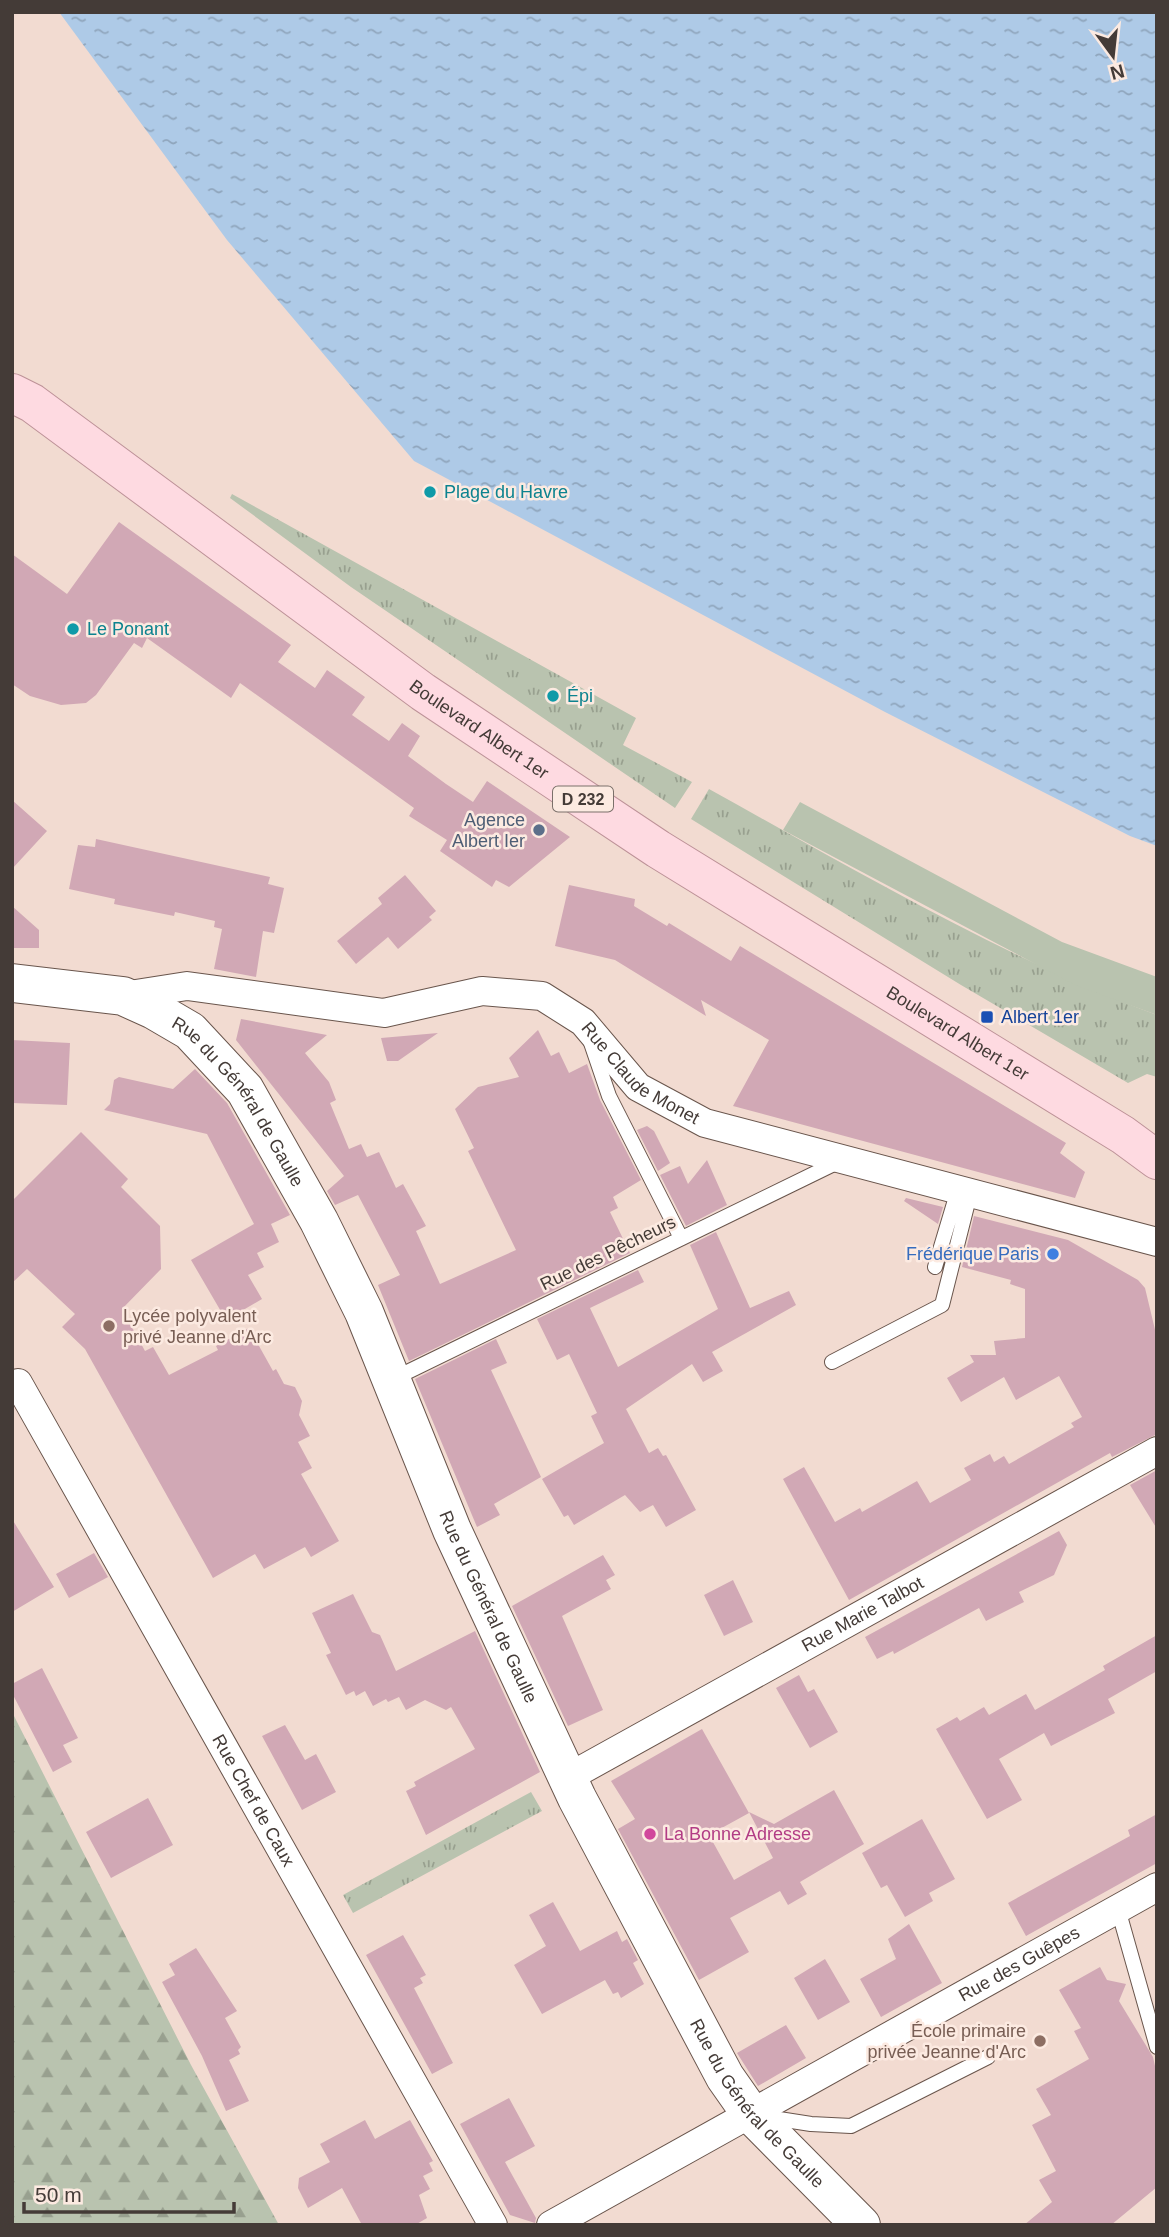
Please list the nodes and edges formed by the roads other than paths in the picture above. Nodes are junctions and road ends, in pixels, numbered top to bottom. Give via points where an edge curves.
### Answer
1 (19, 393) edge
2 (12, 983) edge
3 (123, 996) junction
4 (583, 1022) junction
5 (842, 1160) junction
6 (1157, 1160) edge
7 (964, 1192) junction
8 (681, 1238) junction
9 (1157, 1242) edge
10 (935, 1267) dead end
11 (832, 1362) dead end
12 (391, 1380) junction
13 (12, 1386) edge
14 (1157, 1451) edge
15 (567, 1778) junction
16 (1157, 1887) edge
17 (1118, 1909) junction
18 (1157, 2047) edge
19 (988, 2057) dead end
20 (751, 2114) junction
21 (493, 2225) edge
22 (551, 2225) edge
23 (861, 2225) edge

1 - 6 main road, Boulevard Albert 1er / D 232 via 423,692 658,849
2 - 3 main road
3 - 4 street, Rue Claude Monet via 187,986 384,1013 482,990 542,996
3 - 12 main road, Rue du Général de Gaulle via 190,1031 245,1090 319,1221
4 - 5 street, Rue Claude Monet via 638,1087 705,1123
4 - 8 lane via 609,1096
5 - 7 street, Rue Claude Monet
5 - 8 lane, Rue des Pêcheurs
7 - 9 street, Rue Claude Monet
7 - 10 lane
7 - 11 lane via 942,1305
8 - 12 lane, Rue des Pêcheurs
12 - 15 main road, Rue du Général de Gaulle via 452,1530
13 - 21 street, Rue Chef de Caux via 18,1383 166,1641
14 - 15 street, Rue Marie Talbot
15 - 20 main road, Rue du Général de Gaulle via 725,2077
16 - 17 street, Rue des Guêpes
17 - 18 lane
17 - 20 street, Rue des Guêpes
19 - 20 lane via 851,2126
20 - 22 street, Rue des Guêpes
20 - 23 main road, Rue du Général de Gaulle

